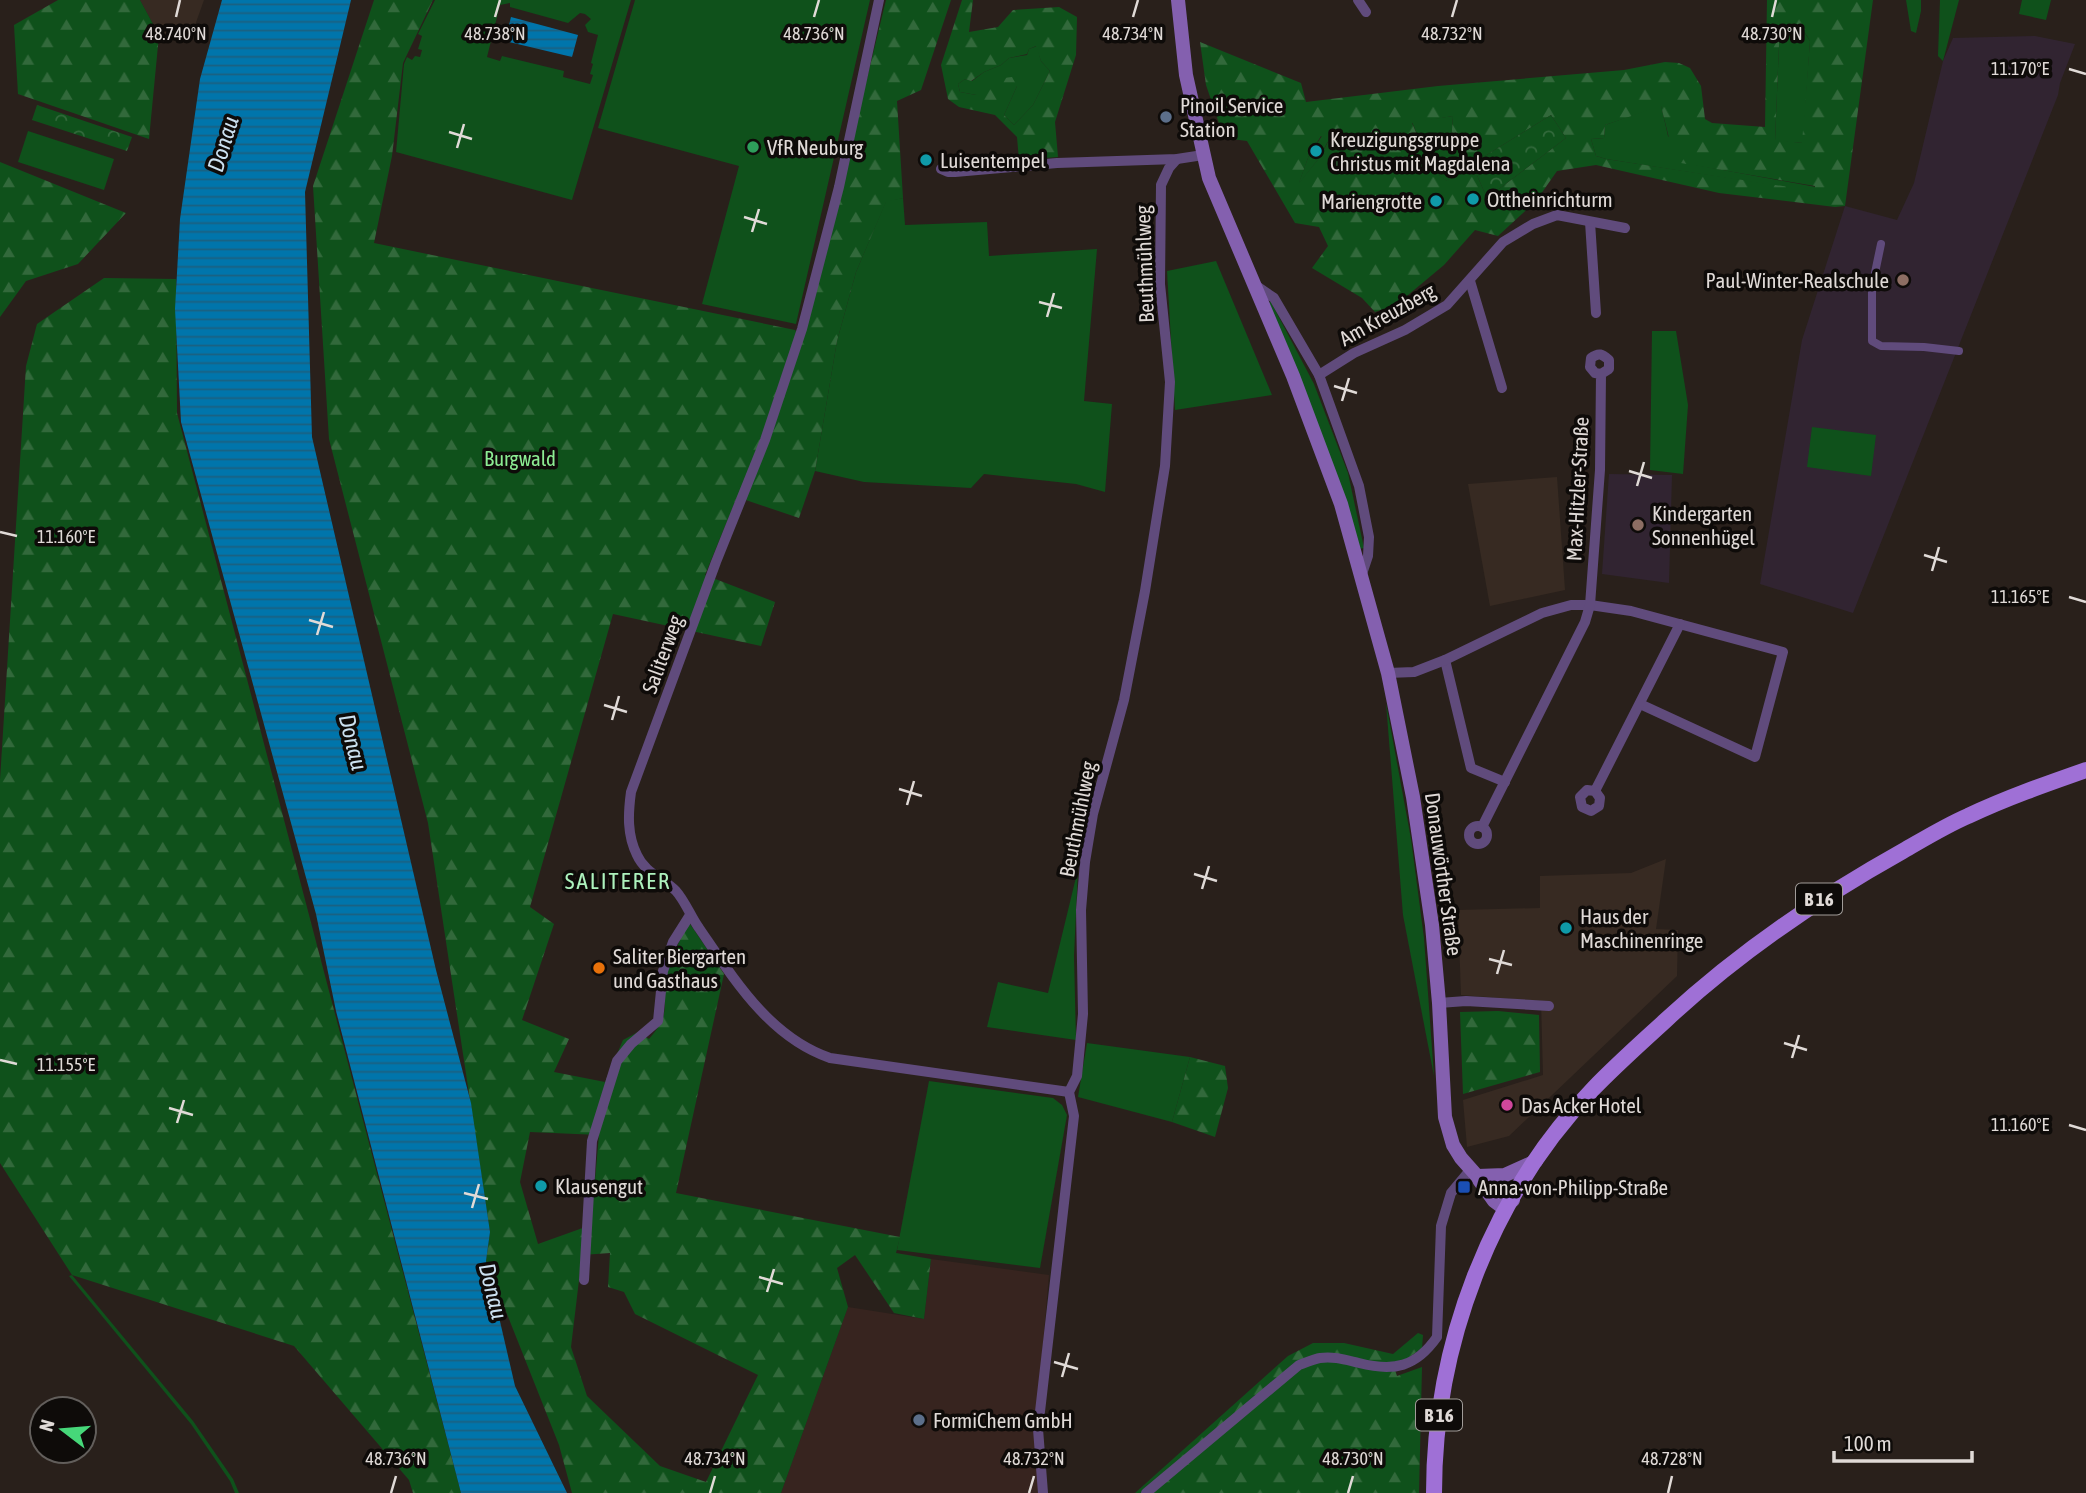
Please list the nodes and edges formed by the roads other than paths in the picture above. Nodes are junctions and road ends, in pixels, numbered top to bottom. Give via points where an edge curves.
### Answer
1 (878, 0) edge
2 (1178, 0) edge
3 (1358, 0) edge
4 (1366, 12) dead end
5 (1203, 155) junction
6 (1177, 159) junction
7 (941, 169) dead end
8 (1590, 222) junction
9 (1626, 228) dead end
10 (1881, 244) dead end
11 (1470, 281) junction
12 (1255, 285) junction
13 (1596, 313) dead end
14 (1959, 351) dead end
15 (1601, 374) dead end
16 (1319, 375) junction
17 (1502, 388) dead end
18 (1362, 574) junction
19 (1590, 605) junction
20 (1680, 624) junction
21 (1445, 660) junction
22 (1388, 673) junction
23 (1640, 704) junction
24 (2086, 770) edge
25 (1505, 782) junction
26 (1595, 791) dead end
27 (1482, 827) dead end
28 (690, 915) junction
29 (1439, 1003) junction
30 (1549, 1006) dead end
31 (1069, 1092) junction
32 (1536, 1161) junction
33 (1474, 1172) junction
34 (1510, 1205) junction
35 (584, 1280) dead end
36 (1043, 1493) edge
37 (1146, 1493) edge
38 (1434, 1493) edge

1 - 28 street, Saliterweg via 839,187 802,329 765,440 631,792 629,830 638,858 677,892
2 - 5 main road, Donauwörther Straße via 1186,75
3 - 4 street
5 - 6 street
5 - 12 main road, Donauwörther Straße via 1216,197
6 - 7 street via 955,172
6 - 31 street, Beuthmühlweg via 1161,185 1160,284 1170,382 1165,466 1124,700 1085,862 1083,1014 1077,1076
8 - 9 street, Am Kreuzberg
8 - 11 street, Am Kreuzberg via 1557,215 1533,224 1503,242
8 - 13 street
10 - 14 street via 1872,287 1872,341 1881,346
11 - 16 street, Am Kreuzberg via 1447,305
11 - 17 street
12 - 16 street, Donauwörther Straße via 1274,298
12 - 18 main road, Donauwörther Straße via 1336,492
15 - 19 street, Max-Hitzler-Straße via 1600,470
16 - 18 street, Donauwörther Straße via 1359,486 1369,537
18 - 22 main road, Donauwörther Straße
19 - 20 street
19 - 21 street via 1542,613
19 - 25 street, Max-Hitzler-Straße
20 - 23 street
20 - 23 street via 1783,652 1755,757
21 - 22 street via 1414,672
21 - 25 street via 1471,768
22 - 29 main road, Donauwörther Straße via 1413,797
23 - 26 street
24 - 32 main road, B 16 via 1965,817 1794,916 1703,986 1628,1055 1592,1090
25 - 27 street, Max-Hitzler-Straße
28 - 31 street, Saliterweg via 758,1009 808,1050 830,1058
28 - 35 street via 673,942 663,971 659,1021 617,1061 592,1141
29 - 30 street
29 - 33 main road, Donauwörther Straße via 1445,1118 1453,1145
31 - 36 street, Beuthmühlweg via 1074,1116 1038,1429
32 - 33 main road via 1505,1175
32 - 34 main road, B 16
33 - 34 main road, Donauwörther Straße
33 - 37 street via 1451,1193 1441,1226 1437,1337 1426,1352 1391,1368 1335,1358 1299,1365
34 - 38 main road, B 16 via 1470,1289 1453,1339 1441,1390

